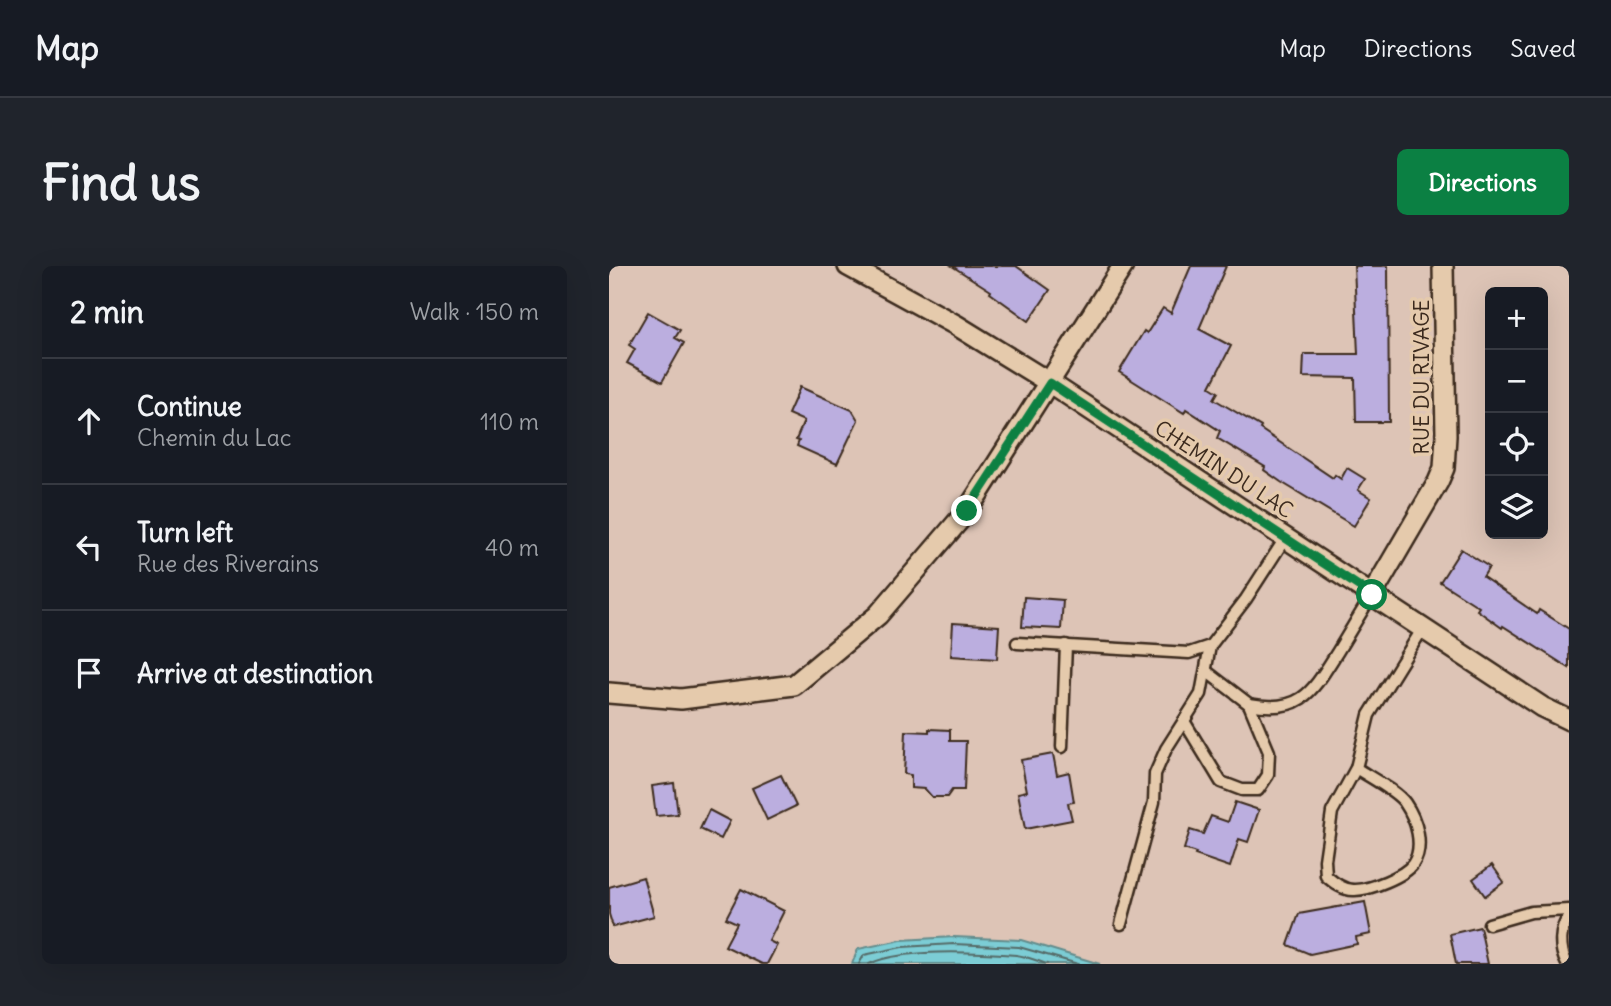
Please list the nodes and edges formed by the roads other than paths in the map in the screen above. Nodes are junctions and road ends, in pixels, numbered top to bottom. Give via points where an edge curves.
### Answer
1 (848, 266) edge
2 (1123, 266) edge
3 (1443, 266) edge
4 (1050, 383) junction
5 (1286, 537) junction
6 (1372, 595) junction
7 (1423, 628) junction
8 (1017, 643) dead end
9 (1066, 645) junction
10 (1210, 646) junction
11 (1206, 671) junction
12 (609, 693) edge
13 (1249, 704) junction
14 (1569, 720) edge
15 (1184, 721) junction
16 (1062, 747) dead end
17 (1356, 768) junction
18 (1569, 910) edge
19 (1569, 916) edge
20 (1121, 924) dead end
21 (1489, 924) dead end
22 (1567, 964) edge

1 - 4 street, CHEMIN DU LAC
2 - 4 street
3 - 6 street, RUE DU RIVAGE via 1444,468
4 - 5 street, CHEMIN DU LAC
4 - 12 street via 967,511 878,615 794,685 681,699
5 - 6 street, CHEMIN DU LAC
5 - 10 lane
6 - 7 street, CHEMIN DU LAC
6 - 13 lane via 1314,689 1296,702 1271,708
7 - 14 street, CHEMIN DU LAC
7 - 17 lane via 1369,715
8 - 9 lane
9 - 10 lane via 1189,653
9 - 16 lane
10 - 11 lane
11 - 13 lane
11 - 15 lane via 1201,694
13 - 15 lane via 1269,752 1268,775 1258,790 1221,782
15 - 20 lane via 1155,774 1154,802
17 - 17 lane via 1332,812 1325,860 1327,876 1353,891 1384,883 1412,865 1419,848 1418,829 1404,801
18 - 21 lane via 1531,912
19 - 22 lane via 1561,937

